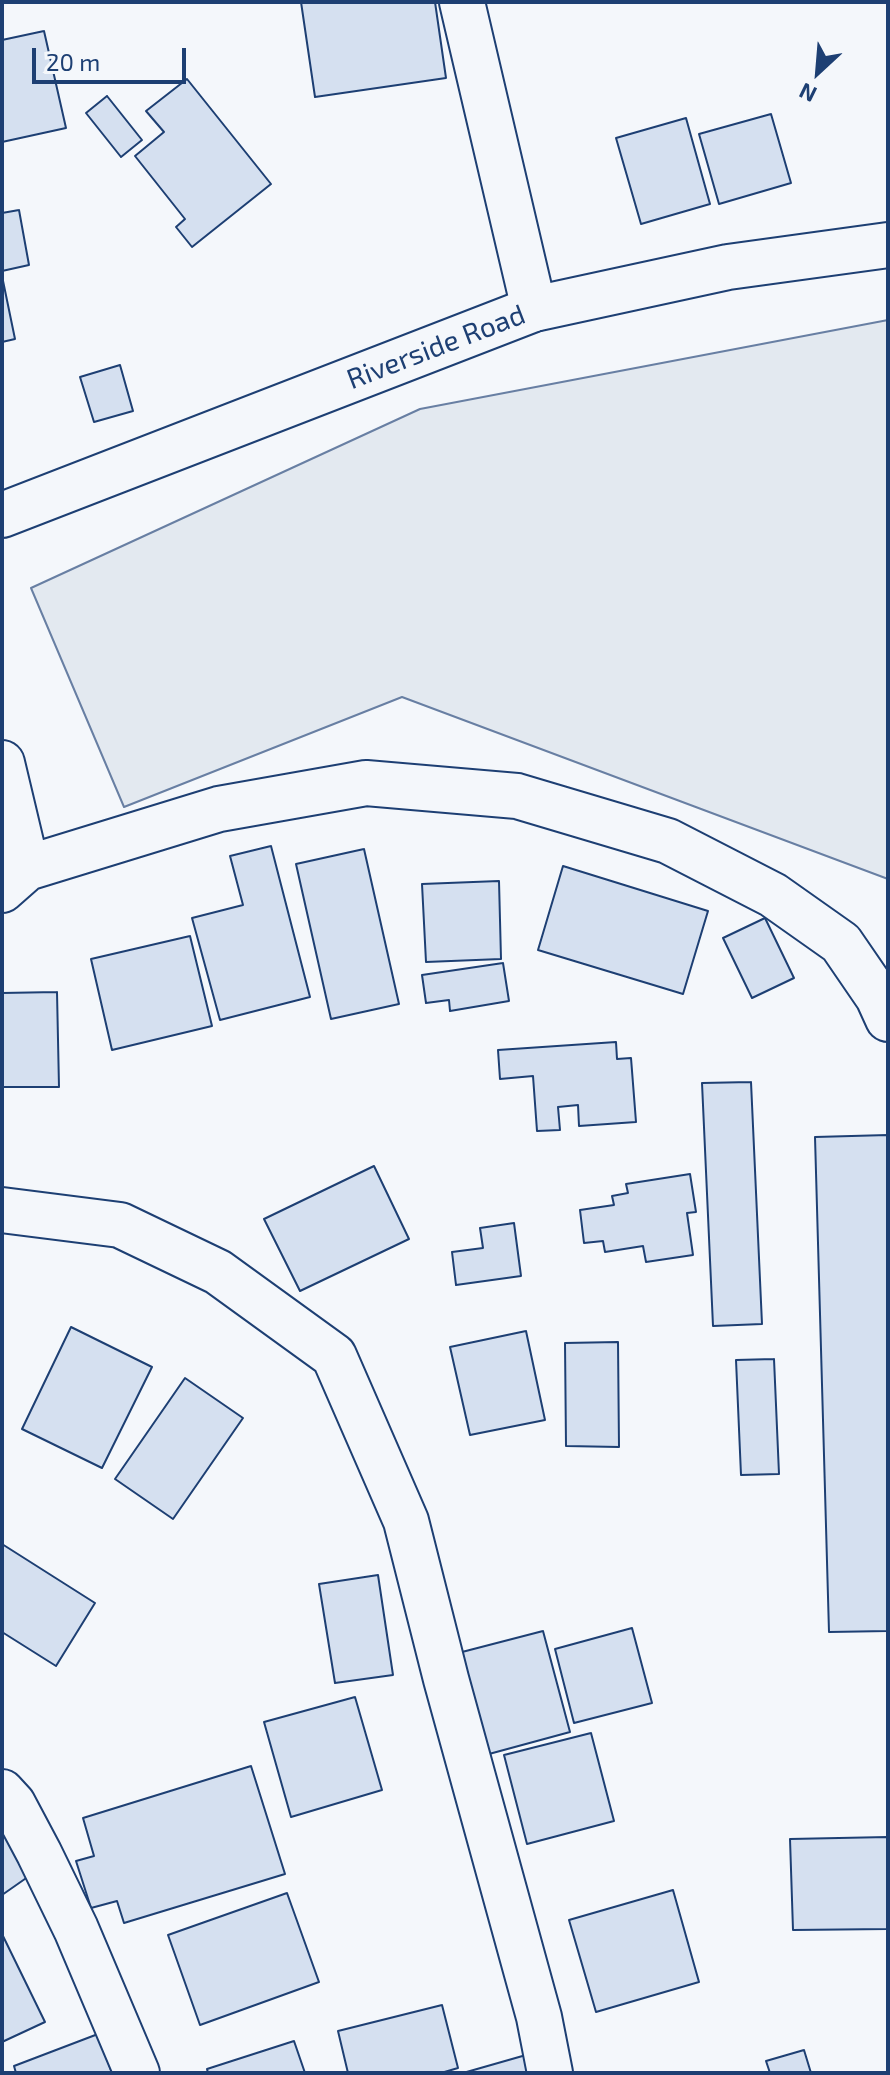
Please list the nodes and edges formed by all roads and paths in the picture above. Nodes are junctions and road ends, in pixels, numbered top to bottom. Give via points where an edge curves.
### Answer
1 (462, 2) edge
2 (888, 245) edge
3 (534, 309) junction
4 (2, 515) edge
5 (2, 763) edge
6 (14, 879) edge
7 (888, 1019) edge
8 (2, 1210) edge
9 (2, 1792) edge
10 (137, 2073) edge
11 (550, 2073) edge

1 - 3 street
2 - 3 street, Riverside Road via 728,267
3 - 4 street, Riverside Road
5 - 6 street
6 - 7 street via 219,809 366,783 517,796 668,841 773,895 841,943
8 - 11 street via 120,1225 218,1272 334,1356 406,1521
9 - 10 street via 76,1929

